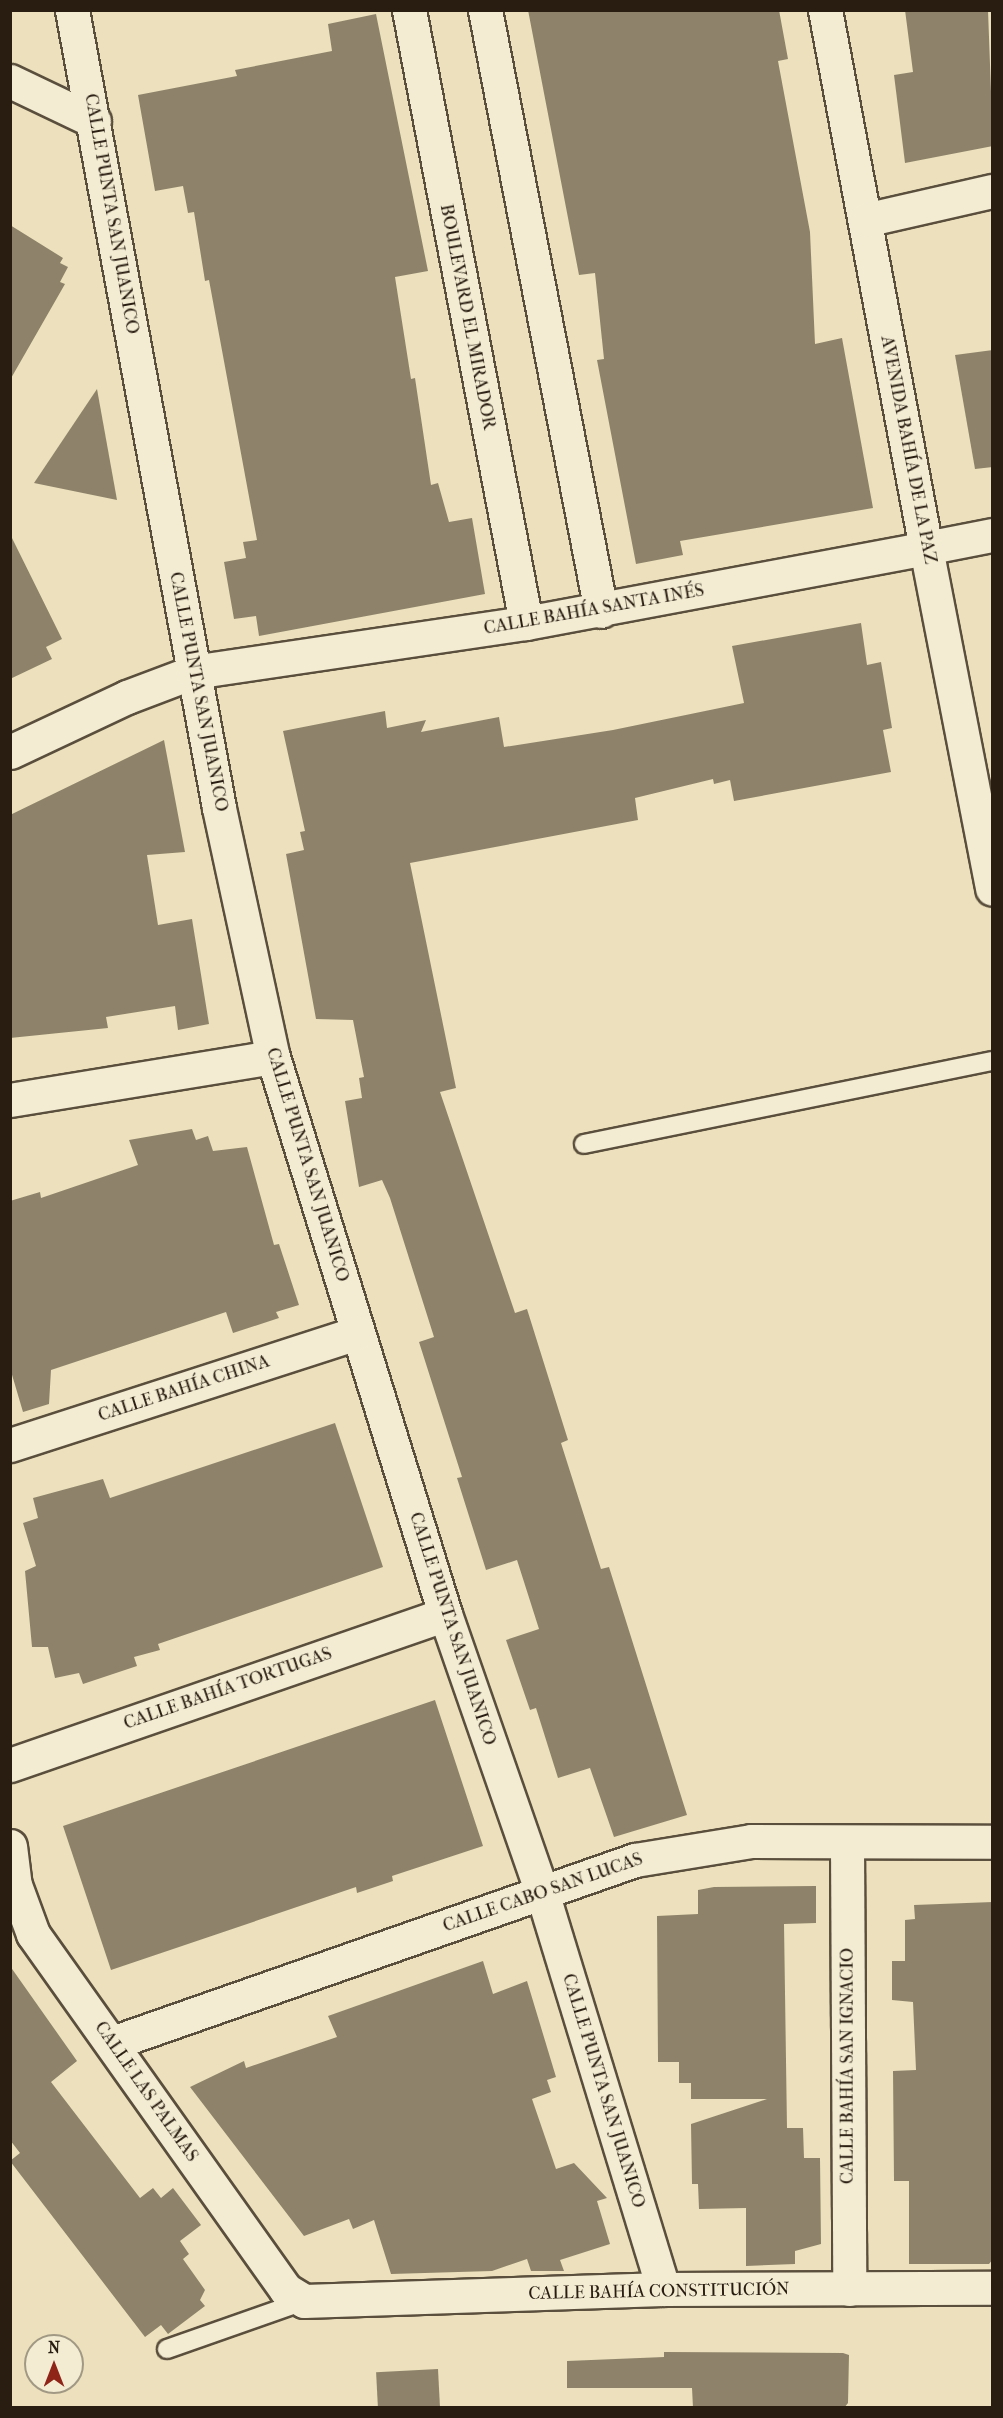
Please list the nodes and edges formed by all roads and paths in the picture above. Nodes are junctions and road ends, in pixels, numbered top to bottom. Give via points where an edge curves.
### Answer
1 (409, 10) edge
2 (485, 10) edge
3 (825, 10) edge
4 (78, 12) edge
5 (10, 81) edge
6 (94, 121) junction
7 (993, 191) edge
8 (865, 220) junction
9 (993, 535) edge
10 (927, 548) junction
11 (601, 611) junction
12 (525, 623) junction
13 (193, 672) junction
14 (10, 752) edge
15 (992, 886) edge
16 (273, 1057) junction
17 (993, 1061) edge
18 (10, 1100) edge
19 (584, 1144) dead end
20 (357, 1333) junction
21 (10, 1446) edge
22 (445, 1614) junction
23 (10, 1765) edge
24 (847, 1842) junction
25 (993, 1842) edge
26 (10, 1846) edge
27 (542, 1892) junction
28 (112, 2043) junction
29 (993, 2288) edge
30 (663, 2289) junction
31 (849, 2289) junction
32 (315, 2302) junction
33 (167, 2349) dead end

1 - 12 street, BOULEVARD EL MIRADOR
2 - 11 street
3 - 8 street, AVENIDA BAHÍA DE LA PAZ
4 - 6 street, CALLE PUNTA SAN JUANICO
5 - 6 street
6 - 13 street, CALLE PUNTA SAN JUANICO
7 - 8 street
8 - 10 street, AVENIDA BAHÍA DE LA PAZ
9 - 10 street, CALLE BAHÍA SANTA INÉS
10 - 11 street, CALLE BAHÍA SANTA INÉS
10 - 15 street, AVENIDA BAHÍA DE LA PAZ
11 - 12 street, CALLE BAHÍA SANTA INÉS
12 - 13 street, CALLE BAHÍA SANTA INÉS
13 - 14 street via 127,697
13 - 16 street, CALLE PUNTA SAN JUANICO
16 - 18 street
16 - 20 street, CALLE PUNTA SAN JUANICO
17 - 19 lane
20 - 21 street, CALLE BAHÍA CHINA
20 - 22 street, CALLE PUNTA SAN JUANICO
22 - 23 street, CALLE BAHÍA TORTUGAS
22 - 27 street, CALLE PUNTA SAN JUANICO
24 - 25 street, CALLE CABO SAN LUCAS
24 - 27 street, CALLE CABO SAN LUCAS via 751,1841 690,1849 635,1860
24 - 31 street, CALLE BAHÍA SAN IGNACIO
26 - 28 street, CALLE LAS PALMAS via 15,1885 33,1934
27 - 28 street, CALLE CABO SAN LUCAS
27 - 30 street, CALLE PUNTA SAN JUANICO
28 - 32 street, CALLE LAS PALMAS via 286,2290
29 - 31 street, CALLE BAHÍA CONSTITUCIÓN
30 - 31 street, CALLE BAHÍA CONSTITUCIÓN
30 - 32 street, CALLE BAHÍA CONSTITUCIÓN
32 - 33 lane

